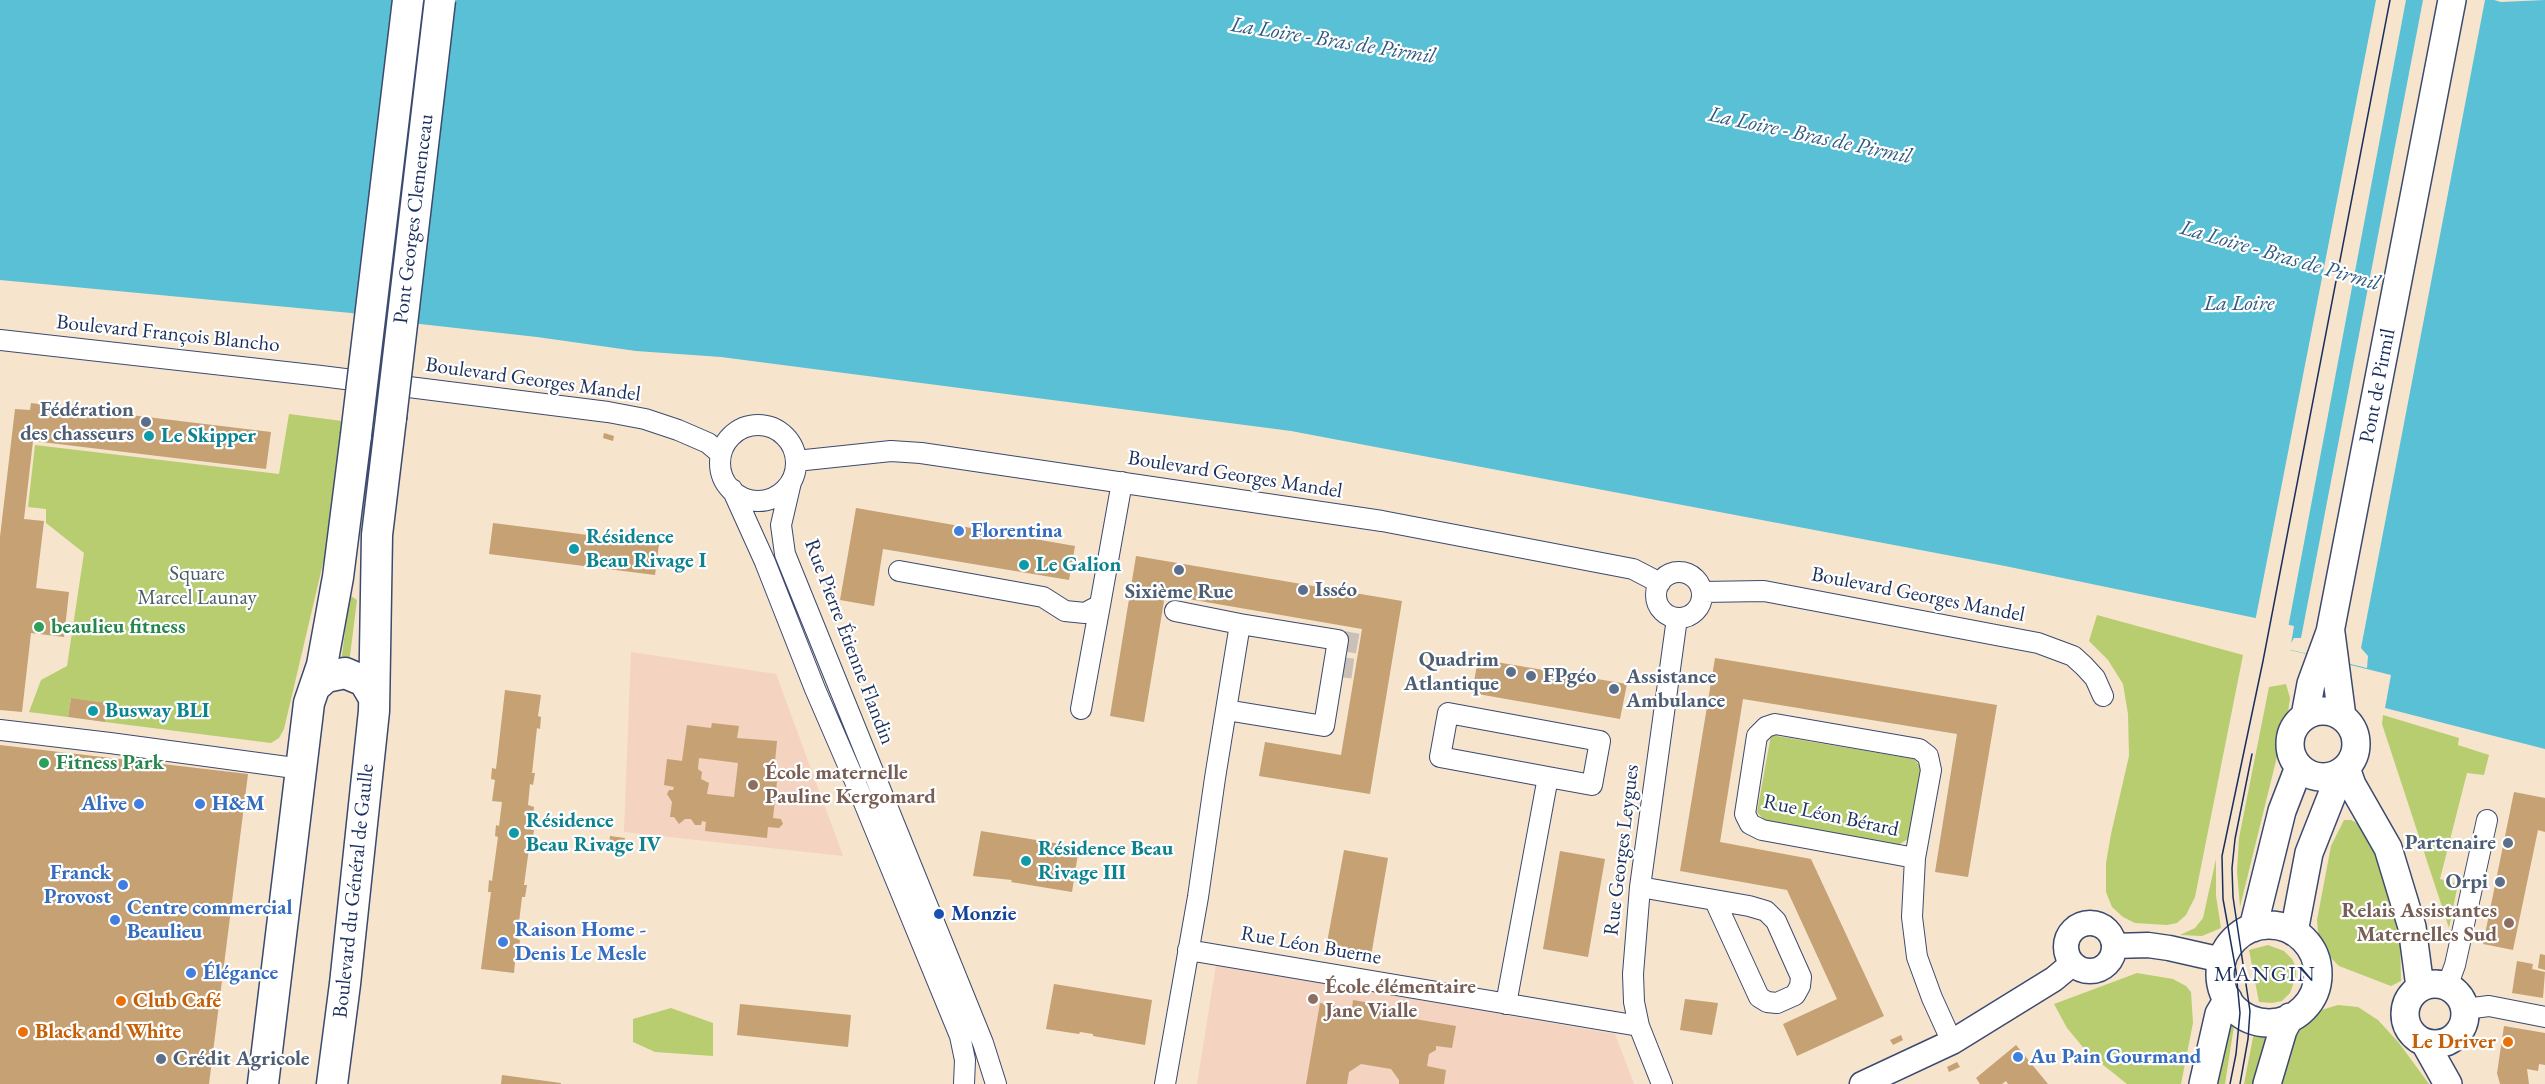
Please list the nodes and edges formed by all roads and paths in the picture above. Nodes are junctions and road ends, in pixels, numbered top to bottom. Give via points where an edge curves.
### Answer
1 (408, 0) edge
2 (440, 0) edge
3 (2452, 0) edge
4 (0, 340) edge
5 (330, 377) joint
6 (388, 439) joint
7 (721, 454) junction
8 (796, 461) junction
9 (791, 482) junction
10 (1122, 482) junction
11 (732, 489) junction
12 (899, 571) dead end
13 (1660, 583) junction
14 (1702, 592) junction
15 (1100, 605) junction
16 (1175, 611) dead end
17 (1677, 618) junction
18 (1240, 624) junction
19 (2330, 632) junction
20 (317, 685) junction
21 (2103, 696) dead end
22 (374, 698) junction
23 (1081, 709) dead end
24 (1226, 710) junction
25 (2305, 716) junction
26 (2342, 717) junction
27 (0, 730) edge
28 (2299, 767) junction
29 (302, 769) junction
30 (2344, 770) junction
31 (1548, 777) junction
32 (2487, 820) dead end
33 (1915, 858) junction
34 (1640, 887) junction
35 (1715, 901) junction
36 (2253, 928) junction
37 (2294, 932) junction
38 (2114, 946) junction
39 (1188, 950) junction
40 (2222, 960) junction
41 (2072, 964) junction
42 (2420, 987) junction
43 (2447, 987) junction
44 (2228, 999) junction
45 (1506, 1004) junction
46 (2465, 1009) junction
47 (2290, 1017) junction
48 (2545, 1017) edge
49 (1639, 1026) junction
50 (1952, 1042) junction
51 (2425, 1043) junction
52 (263, 1084) edge
53 (332, 1084) edge
54 (964, 1084) edge
55 (996, 1084) edge
56 (1165, 1084) edge
57 (1662, 1084) edge
58 (1862, 1084) edge
59 (2203, 1084) edge
60 (2267, 1084) edge
61 (2448, 1084) edge

1 - 20 main road, Pont Georges Clemenceau, bridge via 338,577
2 - 6 main road, Pont Georges Clemenceau, bridge
3 - 19 main road, Pont de Pirmil
4 - 5 street, Boulevard François Blancho
5 - 7 street, Boulevard Georges Mandel via 645,419 708,443
6 - 22 main road, Boulevard du Général de Gaulle via 377,535
7 - 8 street via 732,435 758,424 784,435 793,447
7 - 11 street via 722,473
8 - 9 street
8 - 10 street, Boulevard Georges Mandel via 891,451
9 - 11 street via 776,496 763,500 743,497
9 - 55 street, Rue Pierre Étienne Flandin via 781,525 785,554 983,1043
10 - 13 street, Boulevard Georges Mandel via 1382,521 1633,569
10 - 15 street
11 - 54 street via 960,1036
12 - 15 street via 1043,597 1065,611 1085,613
13 - 14 street via 1680,572 1695,578
13 - 17 street via 1656,597 1659,605 1669,616
14 - 17 street via 1696,611
14 - 21 street, Boulevard Georges Mandel via 1764,591 2038,643 2073,656 2094,678
15 - 23 street
16 - 18 street
17 - 34 street, Rue Georges Leygues
18 - 24 street
18 - 24 street via 1338,640 1324,726
19 - 25 main road, Pont de Pirmil via 2311,684
19 - 26 main road, Pont de Pirmil
20 - 22 main road via 326,677 345,673 364,681
20 - 29 main road via 309,704
22 - 53 main road, Boulevard du Général de Gaulle
24 - 39 street
25 - 26 main road via 2321,710
25 - 28 main road via 2290,736 2290,753
26 - 30 main road via 2352,727 2356,741 2354,756
27 - 29 street
28 - 30 main road via 2319,777
28 - 36 main road via 2282,811
29 - 52 main road
30 - 37 main road via 2308,853
30 - 42 main road via 2388,848 2412,927
31 - 31 street via 1592,785 1600,741 1448,713 1440,757
31 - 45 street
32 - 43 street
33 - 33 street, Rue Léon Bérard via 1931,770 1928,756 1919,749 1775,724 1757,736 1745,814 1750,824 1762,830
33 - 50 street, Rue Léon Bérard via 1912,917 1917,957
34 - 35 street
34 - 49 street, Rue Georges Leygues via 1633,974
35 - 35 street via 1766,911 1776,921 1801,977 1795,995 1777,1003 1759,998
36 - 37 main road via 2271,925
36 - 40 main road via 2231,943
37 - 47 main road via 2312,952 2317,978 2309,1001
38 - 40 street via 2148,945
38 - 41 street via 2112,957 2101,969 2086,971
38 - 41 street via 2110,934 2100,925 2078,926 2066,944
39 - 45 street, Rue Léon Buerne
39 - 56 street
40 - 44 main road via 2220,976
41 - 50 street
42 - 43 main road
42 - 51 main road via 2409,998 2404,1017 2411,1033
43 - 46 main road via 2459,996
44 - 47 main road via 2240,1013 2260,1022
44 - 59 main road via 2219,1014
45 - 49 street, Rue Léon Buerne
46 - 48 street via 2489,1006
46 - 51 main road via 2463,1026 2456,1036 2442,1044
47 - 60 main road
49 - 57 street, Rue Georges Leygues
50 - 58 street
51 - 61 main road

